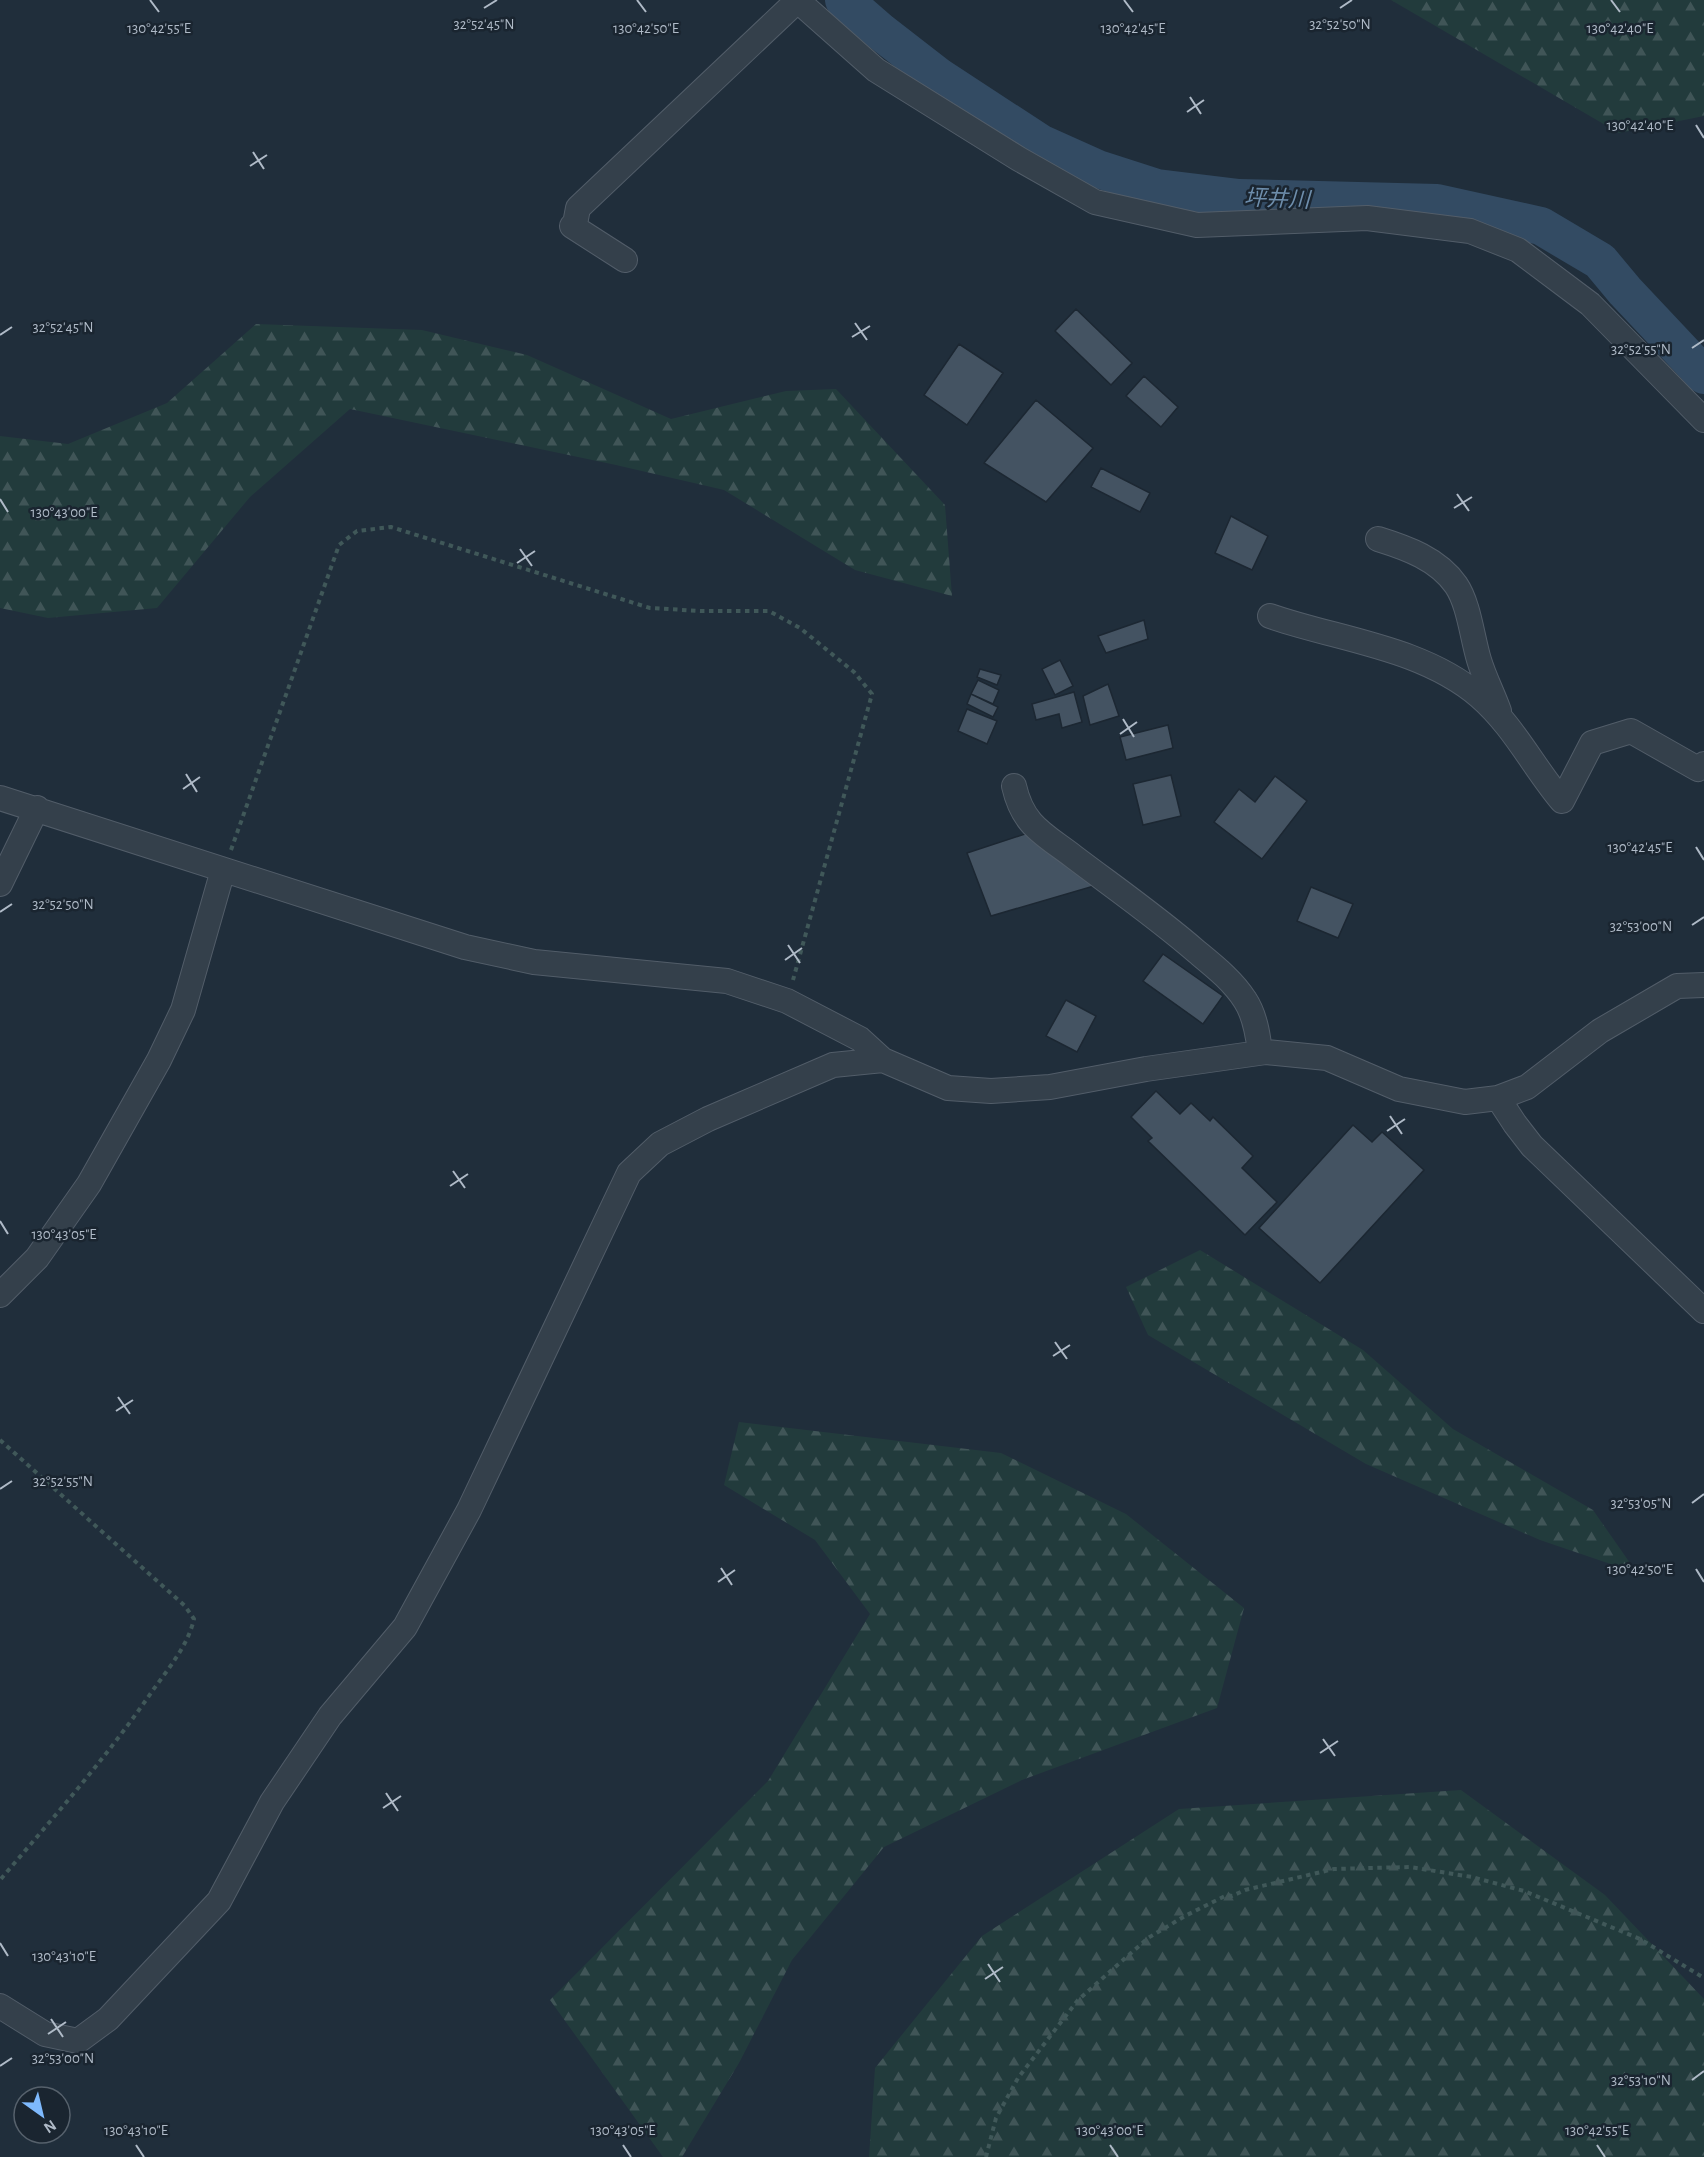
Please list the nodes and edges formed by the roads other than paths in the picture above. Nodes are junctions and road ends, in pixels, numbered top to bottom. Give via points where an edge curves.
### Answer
1 (798, 0) edge
2 (625, 260) dead end
3 (1704, 420) edge
4 (1378, 539) dead end
5 (1270, 616) dead end
6 (1505, 725) junction
7 (1704, 764) edge
8 (1014, 786) dead end
9 (0, 798) edge
10 (37, 808) junction
11 (223, 870) junction
12 (0, 884) edge
13 (1704, 985) edge
14 (1260, 1052) junction
15 (883, 1060) junction
16 (1498, 1098) junction
17 (0, 1295) edge
18 (1704, 1311) edge
19 (0, 2006) edge

1 - 2 street via 578,208 572,226
1 - 3 street via 876,70 1095,202 1197,225 1367,218 1470,231 1518,250 1590,304
4 - 6 street via 1424,558 1456,586
5 - 6 street via 1431,665 1480,697
6 - 7 street via 1562,801 1592,743 1630,731 1698,769
8 - 14 street via 1031,824 1161,921 1223,974 1251,1010
9 - 10 street
10 - 11 street
10 - 12 street
11 - 15 street via 465,947 534,962 727,981 787,1000 860,1039
11 - 17 street via 183,1010 159,1060 89,1184 37,1258
13 - 16 street via 1677,986 1600,1031 1527,1087
14 - 15 street via 1050,1087 991,1091 948,1088
14 - 16 street via 1327,1058 1399,1089 1465,1102
15 - 19 street via 832,1065 708,1119 660,1144 629,1173 469,1510 405,1628 330,1716 272,1802 219,1901 108,2019 78,2041 45,2034
16 - 18 street via 1532,1146

